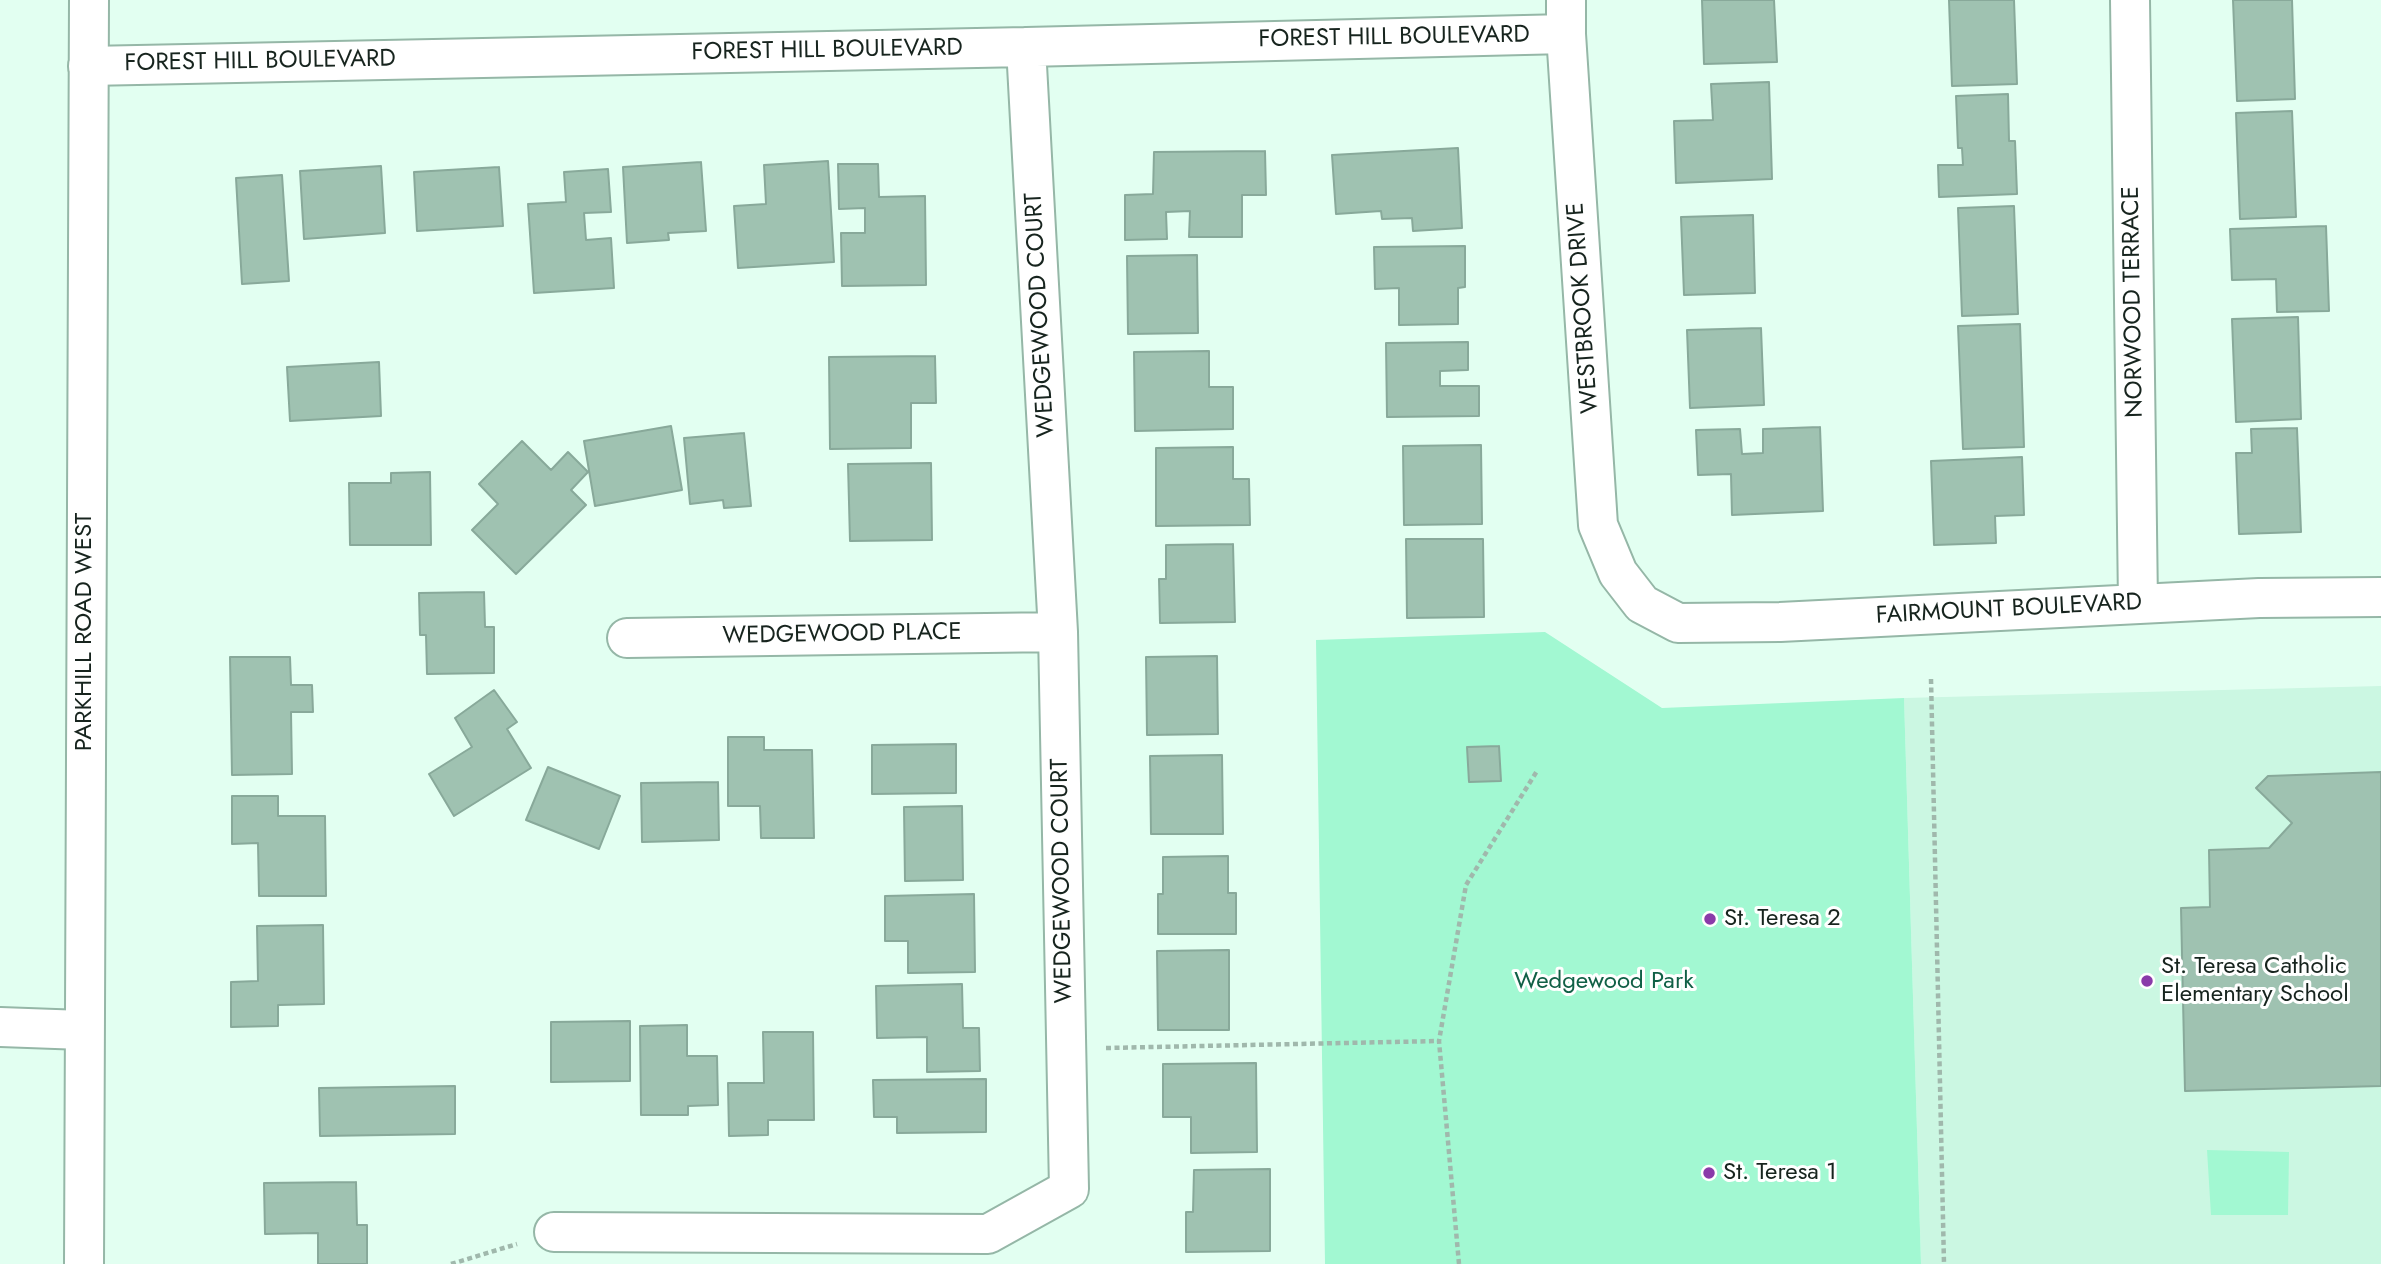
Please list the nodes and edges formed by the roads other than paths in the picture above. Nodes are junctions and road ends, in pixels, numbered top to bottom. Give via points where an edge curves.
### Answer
1 (89, 0) edge
2 (2130, 0) edge
3 (1566, 17) edge
4 (1026, 47) junction
5 (88, 66) junction
6 (2381, 597) edge
7 (2138, 603) junction
8 (1642, 604) joint
9 (1058, 632) junction
10 (627, 638) dead end
11 (0, 1027) edge
12 (83, 1030) junction
13 (554, 1232) road end
14 (84, 1264) edge

1 - 5 street, PARKHILL ROAD WEST
2 - 7 street, NORWOOD TERRACE
3 - 4 street, FOREST HILL BOULEVARD
3 - 8 street, WESTBROOK DRIVE via 1598,525 1618,573
4 - 5 street, FOREST HILL BOULEVARD
4 - 9 street, WEDGEWOOD COURT
5 - 12 street, PARKHILL ROAD WEST
6 - 7 street, FAIRMOUNT BOULEVARD
7 - 8 street, FAIRMOUNT BOULEVARD via 1678,623
9 - 10 street, WEDGEWOOD PLACE
9 - 13 street, WEDGEWOOD COURT via 1069,1189 988,1234
11 - 12 street
12 - 14 street, PARKHILL ROAD WEST

